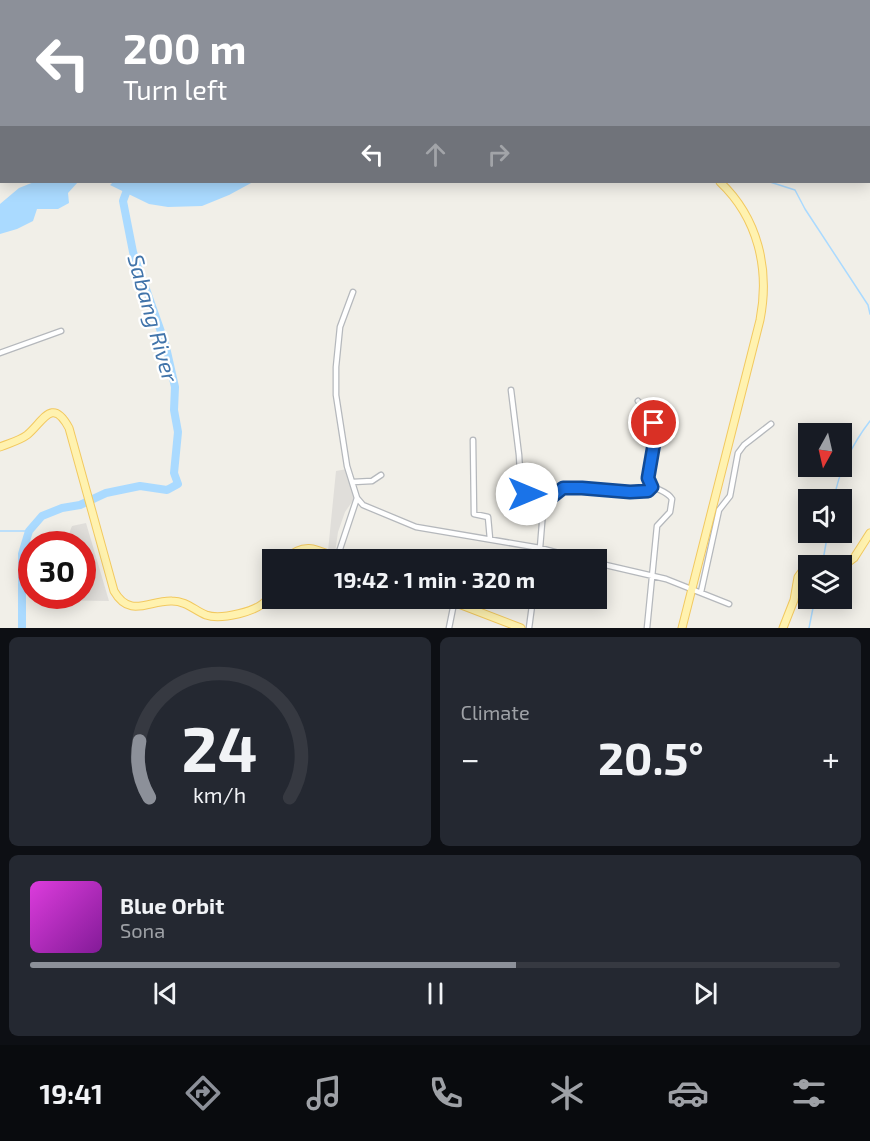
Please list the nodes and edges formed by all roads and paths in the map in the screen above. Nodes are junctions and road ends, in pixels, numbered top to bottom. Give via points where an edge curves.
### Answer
1 (721, 183) edge
2 (353, 292) dead end
3 (61, 331) dead end
4 (0, 353) edge
5 (511, 390) dead end
6 (638, 401) dead end
7 (771, 424) dead end
8 (473, 440) dead end
9 (0, 447) edge
10 (381, 475) dead end
11 (353, 482) junction
12 (652, 487) junction
13 (357, 498) junction
14 (544, 499) junction
15 (870, 532) edge
16 (490, 539) junction
17 (540, 548) junction
18 (342, 549) edge
19 (544, 549) edge
20 (852, 560) edge
21 (607, 565) edge
22 (653, 576) junction
23 (798, 577) edge
24 (692, 588) junction
25 (701, 592) junction
26 (262, 604) edge
27 (729, 604) dead end
28 (453, 609) edge
29 (470, 609) edge
30 (532, 609) edge
31 (449, 628) edge
32 (521, 628) edge
33 (529, 628) edge
34 (647, 628) edge
35 (682, 628) edge
36 (783, 628) edge

1 - 24 main road via 754,232 762,260 764,291
2 - 11 street via 340,327 336,376 340,423
3 - 4 street
5 - 14 street via 521,489 523,494
6 - 12 street via 640,422 657,426 648,478
7 - 25 street via 738,453 732,490 719,510
8 - 16 street via 474,514 488,517
9 - 26 main road via 24,437 49,413 64,419 114,591 128,605 177,601 204,614 223,617
10 - 11 street via 372,481
11 - 13 street
12 - 14 street via 642,492 563,488
12 - 22 street via 672,499 668,515 657,526
13 - 16 street via 363,505 416,527
13 - 18 street
14 - 17 street
15 - 20 main road
16 - 17 street
17 - 19 street
21 - 22 street
22 - 24 street
22 - 34 street
23 - 36 main road
24 - 25 street
24 - 35 main road
25 - 27 street
28 - 31 street
29 - 32 main road
30 - 33 street

